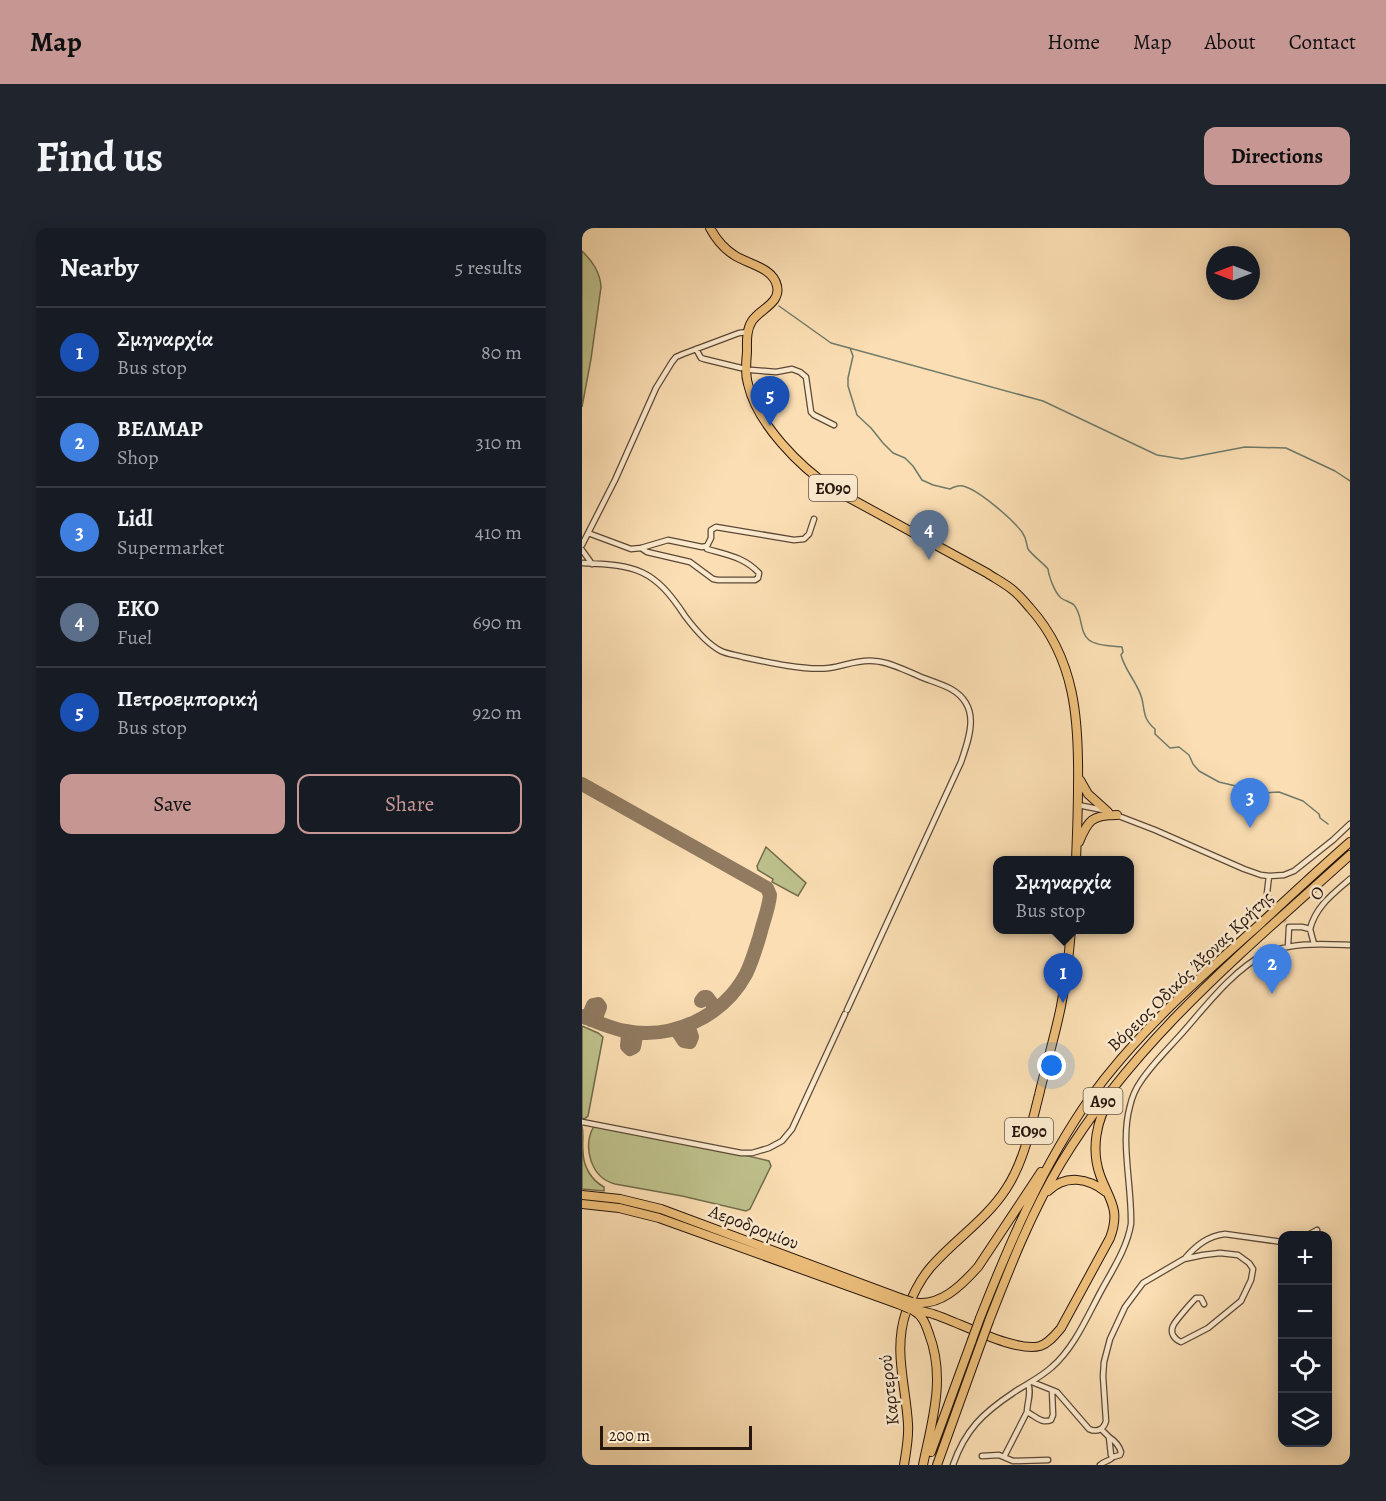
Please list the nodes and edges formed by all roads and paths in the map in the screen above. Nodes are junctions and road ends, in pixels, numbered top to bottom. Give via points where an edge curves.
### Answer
1 (710, 228) edge
2 (748, 332) junction
3 (696, 349) junction
4 (741, 368) dead end
5 (751, 370) dead end
6 (834, 425) dead end
7 (814, 519) dead end
8 (588, 533) junction
9 (582, 545) edge
10 (706, 546) junction
11 (641, 548) junction
12 (582, 550) edge
13 (582, 563) edge
14 (592, 564) junction
15 (1078, 777) junction
16 (1078, 805) junction
17 (1112, 814) junction
18 (1350, 824) edge
19 (1350, 842) edge
20 (1077, 849) junction
21 (1350, 855) edge
22 (1076, 856) edge
23 (1269, 876) junction
24 (1350, 879) edge
25 (1270, 904) tunnel mouth
26 (1310, 929) junction
27 (1070, 934) edge
28 (1314, 944) junction
29 (1350, 945) edge
30 (1288, 946) junction
31 (1176, 1015) junction
32 (582, 1122) edge
33 (1059, 1147) junction
34 (1107, 1193) junction
35 (582, 1195) edge
36 (1042, 1197) junction
37 (582, 1204) edge
38 (1278, 1241) edge
39 (1184, 1259) junction
40 (899, 1301) junction
41 (1204, 1304) dead end
42 (915, 1307) junction
43 (985, 1319) junction
44 (977, 1341) junction
45 (1030, 1383) junction
46 (1052, 1390) junction
47 (1027, 1412) junction
48 (1101, 1429) junction
49 (1109, 1437) junction
50 (982, 1456) dead end
51 (1113, 1456) junction
52 (1004, 1457) junction
53 (1048, 1460) dead end
54 (904, 1465) edge
55 (925, 1465) edge
56 (937, 1465) edge
57 (953, 1465) edge
58 (1100, 1465) edge

1 - 2 main road via 731,253 767,272 777,285 776,298 754,319
2 - 3 street
2 - 15 main road, ΕΟ90 via 746,373 752,397 772,430 802,464 845,496 996,578 1036,614 1055,646 1072,690 1077,718
3 - 4 street via 701,358
3 - 8 street via 676,357 666,370
5 - 6 street via 801,372 806,378 811,412
7 - 10 street via 804,539 716,527 711,530
8 - 9 street
8 - 11 street via 631,549
10 - 11 street via 668,540
10 - 11 street via 752,565 759,573 758,578 713,579 690,562
12 - 14 street
13 - 14 street
14 - 32 street via 628,567 652,578 720,651 767,663 820,669 876,661 951,689 965,700 971,726 961,762 792,1129 782,1141 752,1153
15 - 16 main road, ΕΟ90
15 - 17 main road via 1088,794
16 - 17 street
16 - 20 main road, ΕΟ90
17 - 20 main road via 1092,819
17 - 23 street
18 - 23 street via 1294,871
19 - 33 highway, Βόρειος Οδικός Άξονας Κρήτης / Α90 via 1219,960 1132,1046
20 - 22 main road, ΕΟ90
21 - 31 highway, Βόρειος Οδικός Άξονας Κρήτης / Α90
23 - 25 street
24 - 26 street, Ο via 1323,903
26 - 28 street
26 - 30 street via 1288,925
27 - 42 main road, ΕΟ90 via 1061,1007 1014,1174 987,1212 930,1268
28 - 29 street
28 - 30 street
30 - 45 street via 1257,959 1221,989 1136,1089 1126,1128 1131,1218 1128,1238 1066,1351
31 - 34 highway via 1108,1101 1101,1117 1095,1155
31 - 36 highway, Βόρειος Οδικός Άξονας Κρήτης / Α90 via 1099,1106
33 - 42 highway via 972,1274 953,1291
33 - 43 highway, Βόρειος Οδικός Άξονας Κρήτης / Α90 via 1000,1267
34 - 36 highway via 1096,1184 1076,1180 1056,1185
34 - 42 highway via 1115,1215 1110,1238 1066,1318 1042,1346 1027,1348 1013,1344
35 - 40 main road, Αεροδρομίου via 661,1209
36 - 43 highway, Βόρειος Οδικός Άξονας Κρήτης / Α90
37 - 40 main road, Αεροδρομίου via 659,1218
38 - 39 street via 1217,1235 1196,1246
39 - 41 street via 1221,1253 1238,1255 1253,1269 1241,1301 1208,1328 1181,1342 1176,1340 1172,1326 1196,1298
39 - 48 street via 1143,1283 1125,1307 1104,1362 1106,1413
40 - 42 main road, Αεροδρομίου, bridge
42 - 54 main road, Καρτερού / ΕΟ90 via 902,1326 899,1347 909,1427
42 - 55 highway via 925,1323 937,1363
43 - 44 highway, Βόρειος Οδικός Άξονας Κρήτης / Α90, bridge
44 - 55 highway, Βόρειος Οδικός Άξονας Κρήτης / Α90
44 - 56 highway, Βόρειος Οδικός Άξονας Κρήτης / Α90
45 - 46 street
45 - 47 street
45 - 57 street via 973,1426
46 - 47 street via 1051,1420 1043,1422
46 - 48 street via 1089,1429
47 - 52 street
48 - 49 street
49 - 51 street
49 - 51 street via 1121,1452
50 - 52 street
51 - 58 street
52 - 53 street via 1013,1461

